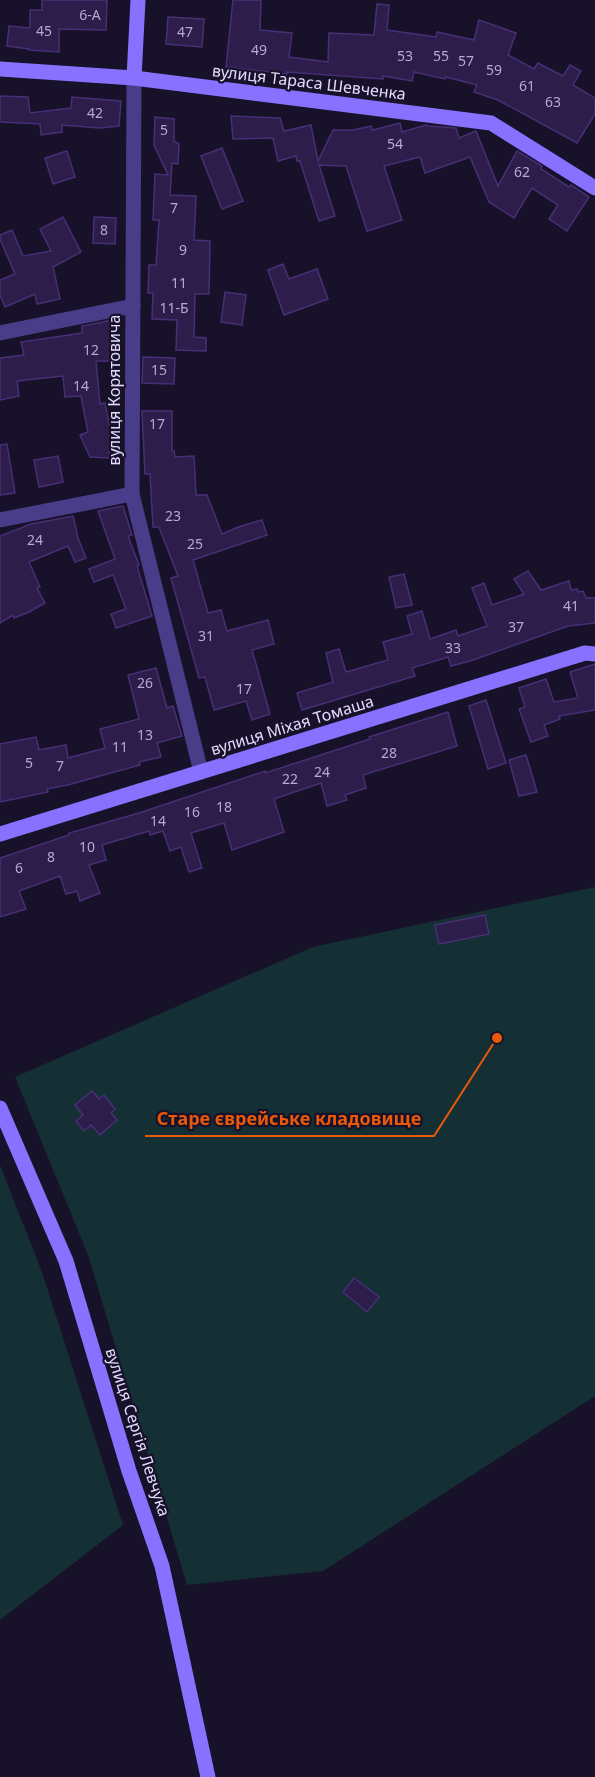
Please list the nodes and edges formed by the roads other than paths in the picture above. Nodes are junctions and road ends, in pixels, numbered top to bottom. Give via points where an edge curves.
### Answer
1 (138, 0) edge
2 (0, 69) edge
3 (134, 78) junction
4 (595, 188) edge
5 (133, 306) junction
6 (0, 333) edge
7 (132, 494) junction
8 (0, 520) edge
9 (595, 654) edge
10 (201, 772) junction
11 (0, 834) edge
12 (0, 1108) edge
13 (208, 1777) edge

1 - 3 street, вулиця Корятовича
2 - 3 street, вулиця Тараса Шевченка
3 - 4 street, вулиця Тараса Шевченка via 491,123
3 - 5 street, вулиця Корятовича
5 - 6 street
5 - 7 street, вулиця Корятовича
7 - 8 street
7 - 10 street, вулиця Корятовича
9 - 10 street, вулиця Міхая Томаша via 585,653
10 - 11 street, вулиця Міхая Томаша
12 - 13 street, вулиця Сергія Левчука via 66,1261 162,1566

